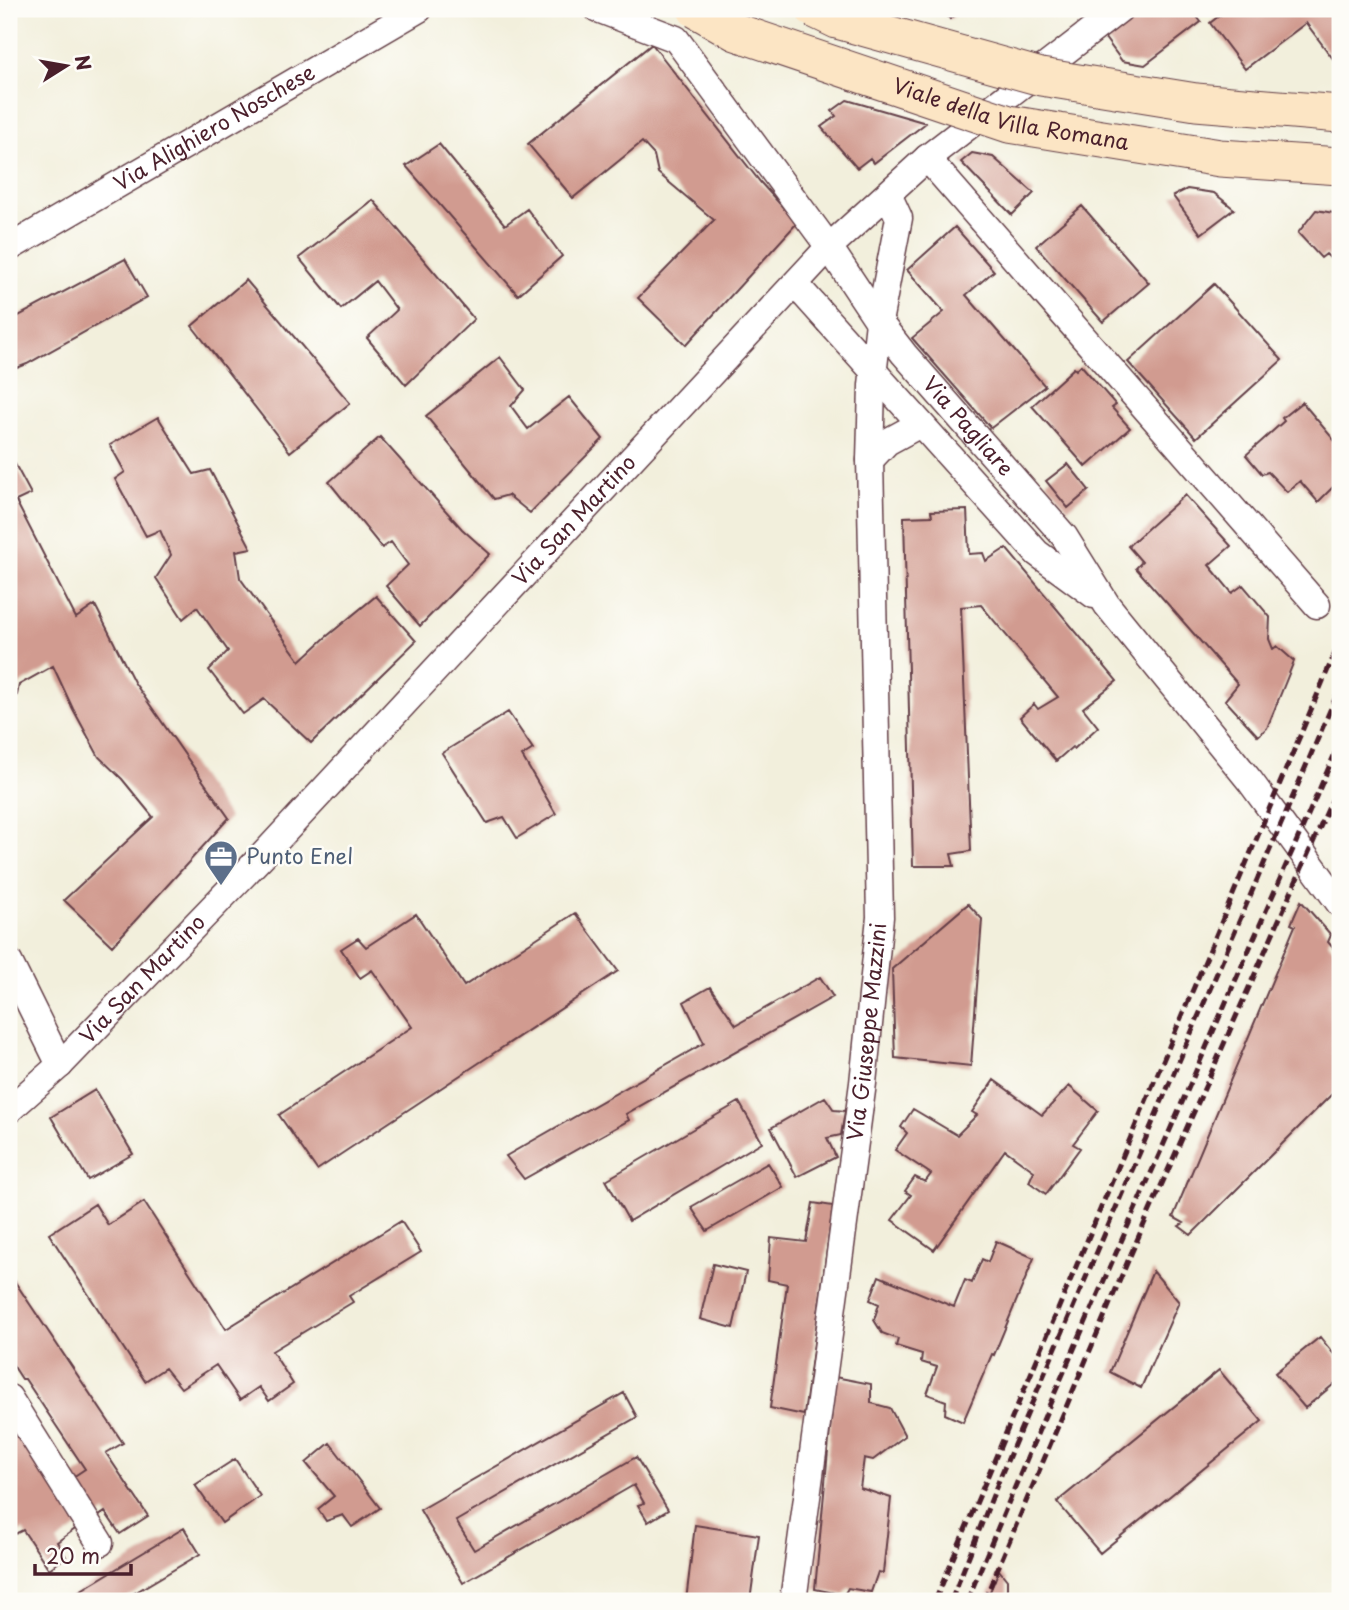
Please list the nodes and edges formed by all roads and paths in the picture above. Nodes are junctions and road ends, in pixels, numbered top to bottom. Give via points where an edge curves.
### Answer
1 (419, 9) edge
2 (598, 9) edge
3 (696, 9) edge
4 (814, 9) edge
5 (1120, 9) edge
6 (1340, 114) edge
7 (927, 158) junction
8 (1340, 166) edge
9 (888, 194) junction
10 (830, 247) junction
11 (9, 248) edge
12 (795, 284) junction
13 (879, 322) junction
14 (872, 371) junction
15 (920, 424) junction
16 (870, 460) junction
17 (1107, 605) junction
18 (1317, 605) dead end
19 (1340, 904) edge
20 (9, 962) edge
21 (61, 1065) junction
22 (9, 1110) edge
23 (9, 1398) edge
24 (100, 1543) dead end
25 (793, 1601) edge

1 - 11 street, Via Alighiero Noschese
2 - 10 street, Via Pagliare via 676,39
3 - 8 main road, Viale della Villa Romana, bridge via 736,32 1009,124 1220,158
4 - 6 main road, Viale della Villa Romana, bridge via 837,20 1041,77 1196,102
5 - 7 street, Via San Martino
7 - 9 street, Via San Martino
7 - 18 street
9 - 10 street, Via San Martino
9 - 13 street, Via Giuseppe Mazzini via 899,218
10 - 12 street, Via San Martino
10 - 13 street, Via Pagliare
12 - 14 street, Via Pagliare
12 - 21 street, Via San Martino
13 - 14 street, Via Giuseppe Mazzini
13 - 17 street, Via Pagliare via 1064,536
14 - 15 street, Via Pagliare
14 - 16 street, Via Giuseppe Mazzini
15 - 16 street via 887,442
15 - 17 street, Via Pagliare via 1037,553
16 - 25 street, Via Giuseppe Mazzini via 880,916 863,1083
17 - 19 street, Via Pagliare via 1250,781
20 - 21 street, Via San Martino
21 - 22 street, Via San Martino
23 - 24 street

